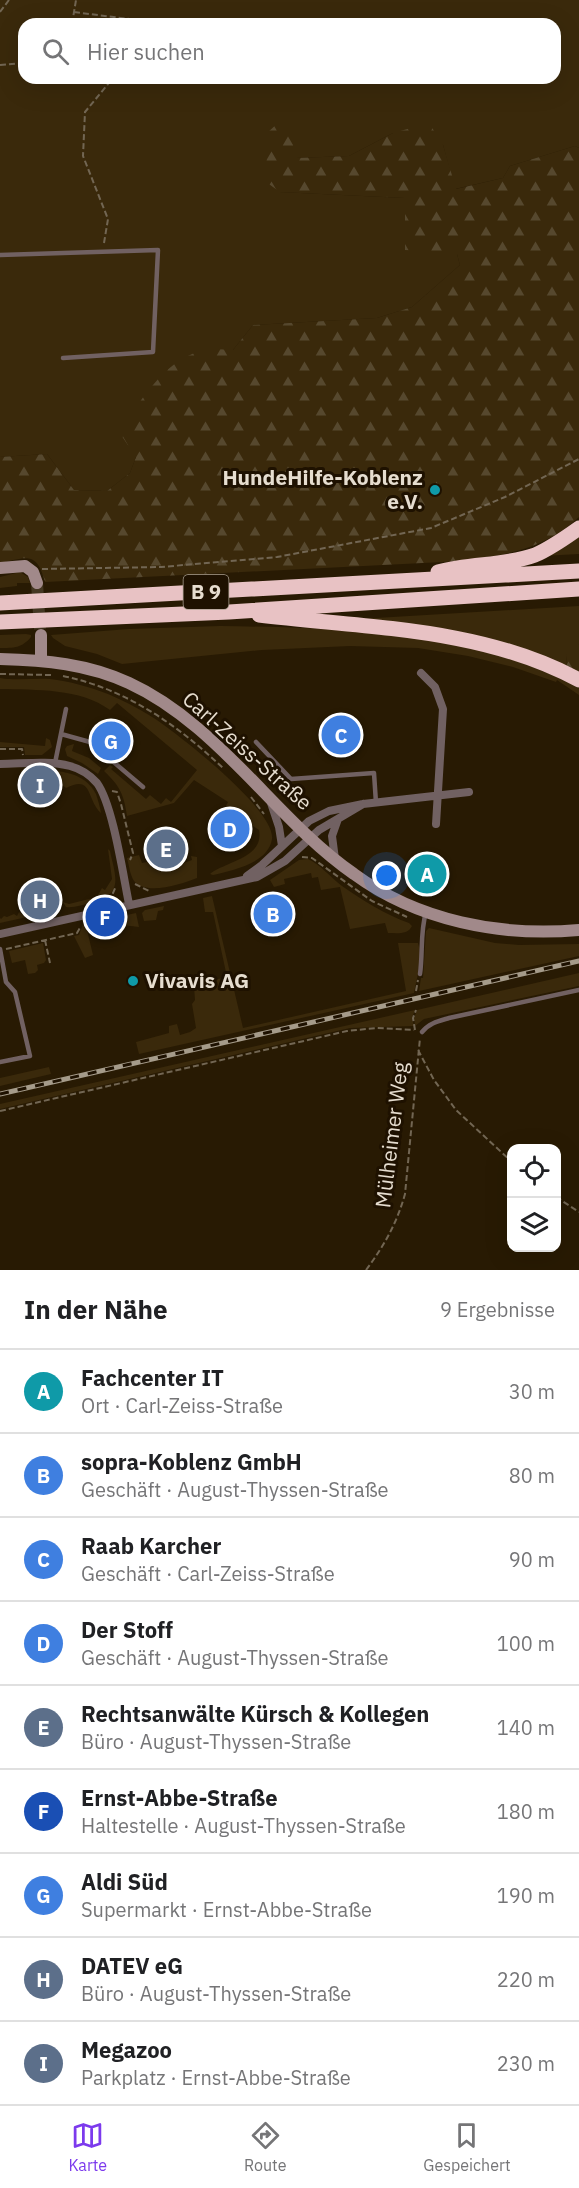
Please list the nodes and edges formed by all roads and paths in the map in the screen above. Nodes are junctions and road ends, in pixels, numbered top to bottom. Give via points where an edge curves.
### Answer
1 (9, 0) edge
2 (76, 0) edge
3 (0, 12) edge
4 (74, 12) junction
5 (73, 18) edge
6 (119, 18) edge
7 (18, 64) edge
8 (0, 65) edge
9 (108, 84) edge
10 (103, 252) junction
11 (0, 255) edge
12 (63, 358) dead end
13 (579, 459) edge
14 (579, 528) edge
15 (0, 568) edge
16 (30, 569) junction
17 (579, 571) edge
18 (413, 581) junction
19 (37, 583) tunnel mouth
20 (579, 588) edge
21 (0, 603) edge
22 (229, 612) junction
23 (0, 622) edge
24 (41, 635) tunnel mouth
25 (0, 658) edge
26 (41, 660) junction
27 (421, 673) dead end
28 (0, 674) edge
29 (579, 680) edge
30 (66, 709) dead end
31 (104, 724) dead end
32 (61, 735) junction
33 (90, 741) junction
34 (256, 742) dead end
35 (0, 749) edge
36 (31, 757) dead end
37 (0, 764) edge
38 (55, 764) junction
39 (231, 776) dead end
40 (143, 787) dead end
41 (110, 790) dead end
42 (469, 792) dead end
43 (250, 795) dead end
44 (268, 796) junction
45 (438, 796) junction
46 (376, 803) junction
47 (363, 804) junction
48 (267, 818) dead end
49 (338, 819) junction
50 (436, 824) dead end
51 (300, 828) junction
52 (310, 838) junction
53 (282, 846) junction
54 (334, 860) junction
55 (127, 865) dead end
56 (241, 879) junction
57 (133, 880) dead end
58 (117, 884) dead end
59 (151, 891) dead end
60 (103, 902) dead end
61 (129, 904) junction
62 (426, 912) junction
63 (118, 915) dead end
64 (121, 927) dead end
65 (579, 930) edge
66 (0, 934) edge
67 (45, 940) dead end
68 (0, 950) edge
69 (50, 963) dead end
70 (420, 974) joint
71 (579, 990) edge
72 (416, 991) dead end
73 (416, 1010) dead end
74 (415, 1030) junction
75 (422, 1032) junction
76 (418, 1050) junction
77 (0, 1062) edge
78 (0, 1111) edge
79 (507, 1157) edge
80 (558, 1198) edge
81 (579, 1212) edge
82 (366, 1270) edge

1 - 3 path
2 - 4 path
4 - 5 path
4 - 6 path
7 - 8 path
9 - 10 path via 85,112 83,156 108,219
10 - 11 lane
10 - 12 lane via 158,250 153,352
13 - 16 path via 505,497 431,528 277,557 161,567
14 - 18 highway via 535,555 445,570
15 - 16 main road via 17,565
16 - 19 main road
17 - 18 highway, B 9
18 - 21 highway, B 9
20 - 22 highway, B 9
22 - 23 highway, B 9
22 - 29 highway via 434,634 490,645
24 - 26 main road
25 - 26 main road, Carl-Zeiss-Straße
26 - 44 main road, Carl-Zeiss-Straße via 95,670 148,693 204,734
27 - 45 street via 435,687 443,709
28 - 39 path via 55,674 112,690 174,727
30 - 32 lane
31 - 33 lane
32 - 33 lane
32 - 38 lane
33 - 40 lane
34 - 46 lane via 291,779 374,773
35 - 36 path via 22,748 23,757
37 - 38 street
38 - 61 street via 81,770 103,794
41 - 55 path via 117,792 126,821 133,853
42 - 45 street, Carl-Zeiss-Straße
43 - 48 path
44 - 51 main road, Carl-Zeiss-Straße
44 - 53 street
45 - 46 street, Carl-Zeiss-Straße
45 - 50 street
46 - 47 street, Carl-Zeiss-Straße
47 - 49 street, Carl-Zeiss-Straße
47 - 51 street, Carl-Zeiss-Straße via 329,811
49 - 52 street, Carl-Zeiss-Straße
49 - 54 street, Carl-Zeiss-Straße via 332,836
51 - 52 main road
51 - 53 street
52 - 54 main road
52 - 56 street, Carl-Zeiss-Straße via 275,867 257,877
53 - 56 street
54 - 62 main road via 380,891
56 - 61 street, Carl-Zeiss-Straße
57 - 59 path via 137,886
58 - 60 path
61 - 66 street, Carl-Zeiss-Straße
62 - 65 main road via 502,929
62 - 70 lane
63 - 64 path
67 - 69 path
68 - 77 lane via 30,1056
70 - 72 path
71 - 75 lane via 437,1021
73 - 74 path
74 - 75 path
74 - 78 path via 347,1031
75 - 76 path, Mülheimer Weg
76 - 79 path via 456,1110
76 - 82 path, Mülheimer Weg via 405,1194 388,1238
80 - 81 path

